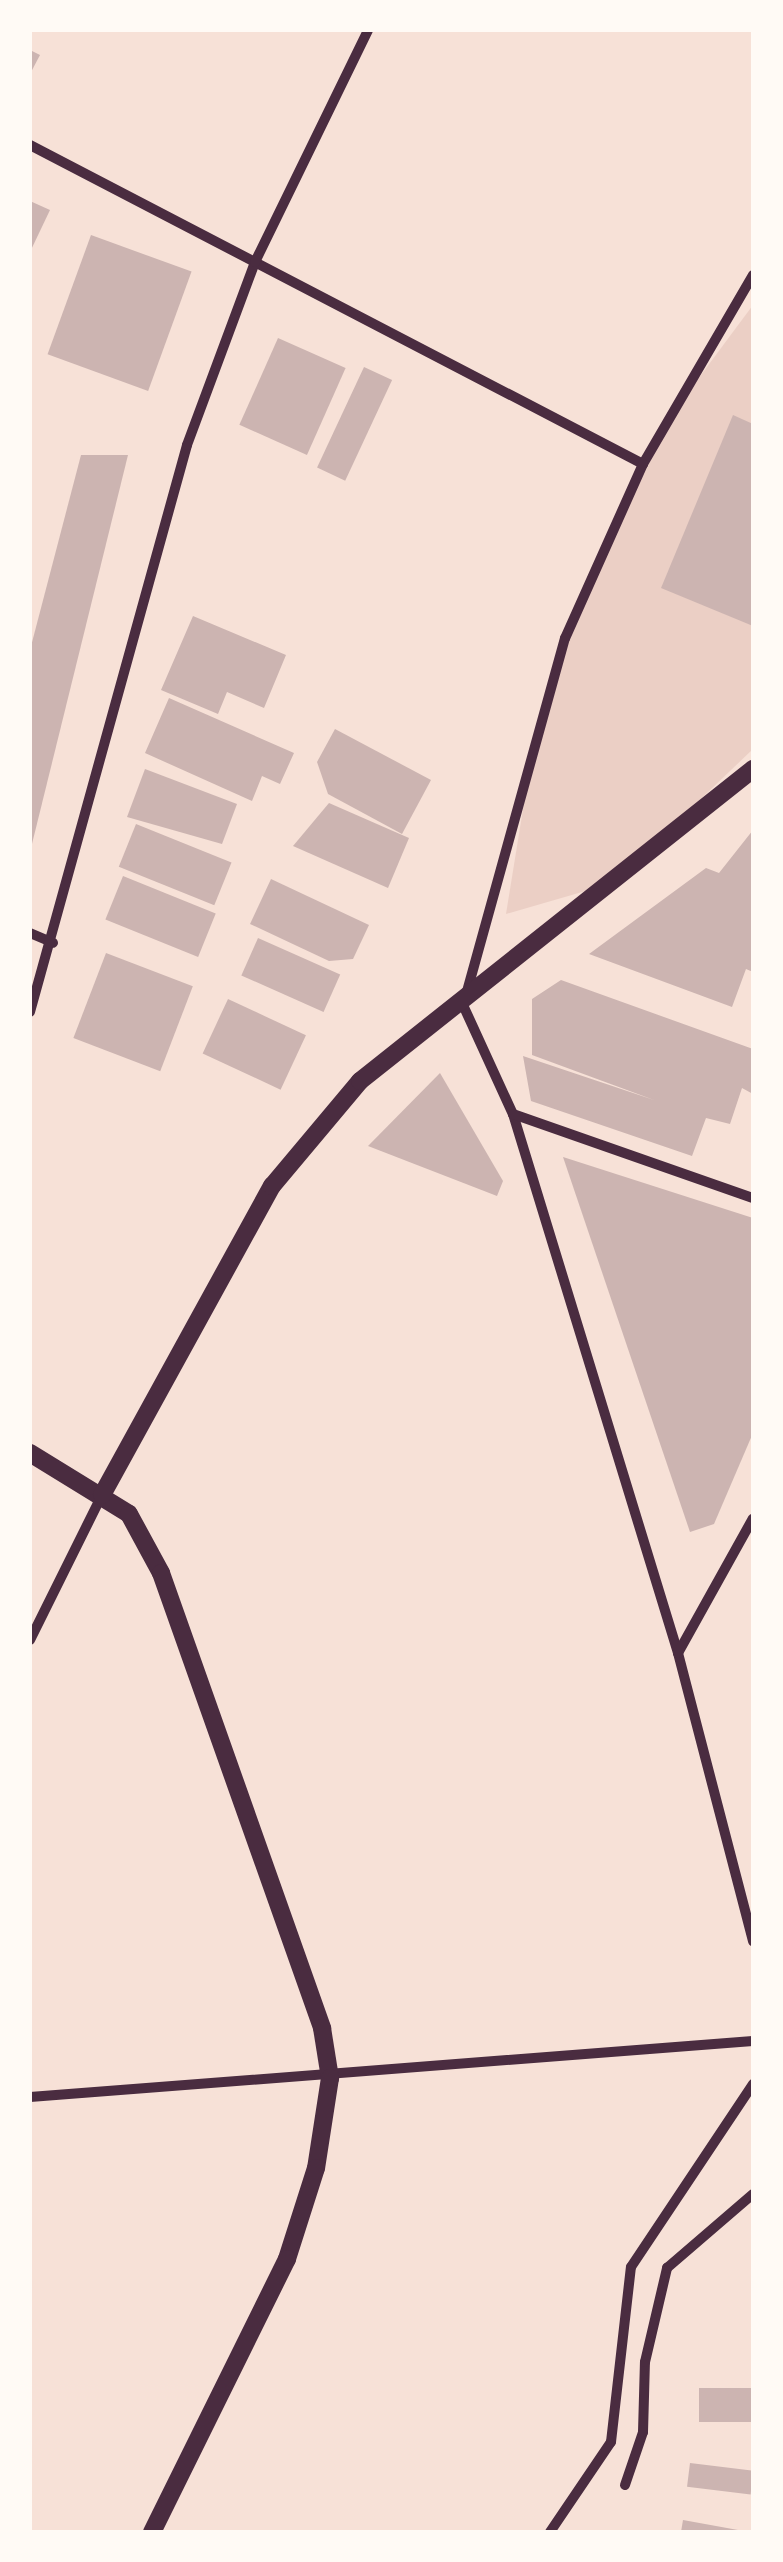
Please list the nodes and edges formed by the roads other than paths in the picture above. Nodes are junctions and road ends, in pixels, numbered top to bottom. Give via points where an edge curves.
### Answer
1 (368, 30) edge
2 (30, 145) edge
3 (255, 262) junction
4 (753, 276) edge
5 (643, 464) junction
6 (753, 769) edge
7 (30, 933) edge
8 (52, 943) junction
9 (463, 1006) junction
10 (30, 1012) edge
11 (512, 1114) junction
12 (753, 1198) edge
13 (30, 1454) edge
14 (102, 1494) junction
15 (753, 1518) edge
16 (30, 1640) edge
17 (678, 1653) junction
18 (753, 1941) edge
19 (753, 2041) edge
20 (330, 2078) junction
21 (753, 2084) edge
22 (30, 2097) edge
23 (753, 2194) edge
24 (625, 2484) dead end
25 (152, 2532) edge
26 (550, 2532) edge

1 - 3 street
2 - 3 street
3 - 5 street
3 - 8 street via 187,445
4 - 5 street
5 - 9 street via 565,638
6 - 9 street
7 - 8 street
8 - 10 street
9 - 11 street
9 - 14 street via 360,1081 272,1186
11 - 12 street
11 - 17 street
13 - 14 street
14 - 16 street
14 - 20 street via 140,1530 167,1587 322,2028
15 - 17 street
17 - 18 street
19 - 20 street via 555,2051
20 - 22 street
20 - 25 street via 287,2259
21 - 26 street via 631,2266 611,2442 593,2480
23 - 24 street via 667,2268 646,2362 643,2432

